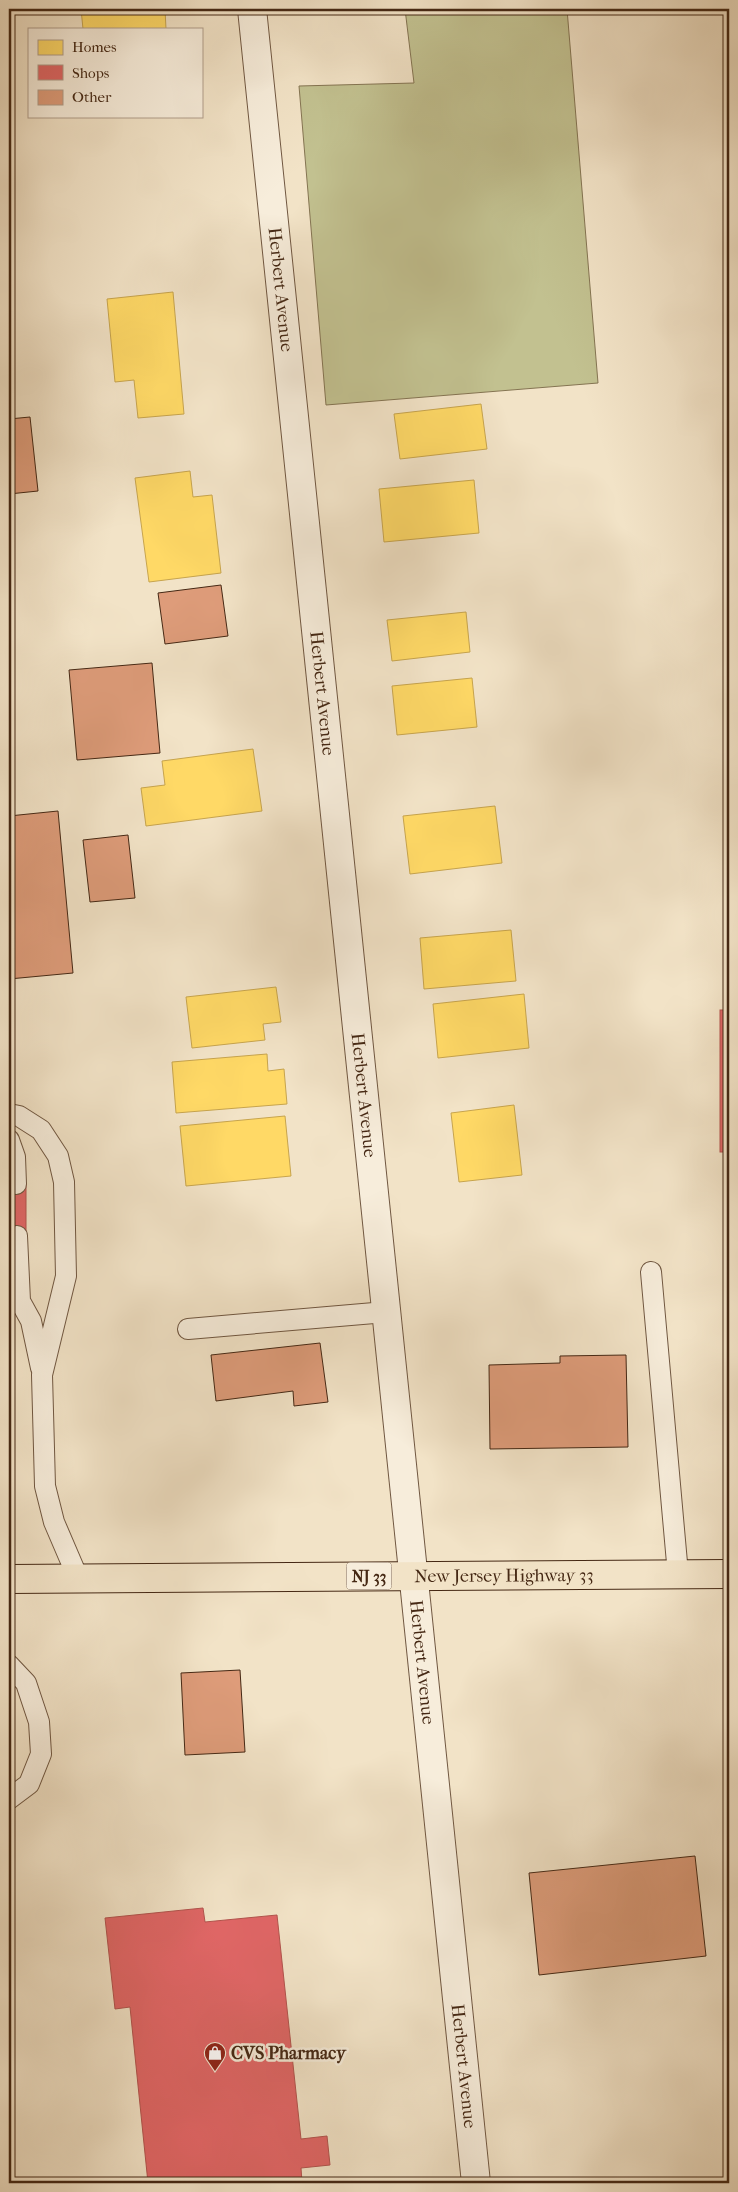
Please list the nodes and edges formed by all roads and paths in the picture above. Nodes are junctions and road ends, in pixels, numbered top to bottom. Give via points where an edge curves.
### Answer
1 (252, 9) edge
2 (9, 1114) edge
3 (9, 1140) edge
4 (16, 1184) dead end
5 (17, 1236) dead end
6 (651, 1272) dead end
7 (386, 1312) junction
8 (188, 1328) dead end
9 (42, 1375) junction
10 (678, 1574) junction
11 (729, 1574) edge
12 (414, 1576) junction
13 (78, 1578) junction
14 (9, 1579) edge
15 (9, 1664) edge
16 (9, 1799) edge
17 (476, 2183) edge

1 - 7 street, Herbert Avenue
2 - 9 lane via 19,1116 41,1130 58,1156 64,1182 66,1276
3 - 4 lane via 15,1157
5 - 9 lane via 20,1301 31,1321
6 - 10 lane
7 - 8 lane
7 - 12 street, Herbert Avenue
9 - 13 lane via 46,1486 54,1522
10 - 11 main road, New Jersey Highway 33 / NJ 33
10 - 12 main road, New Jersey Highway 33 / NJ 33
12 - 13 main road, New Jersey Highway 33 / NJ 33
12 - 17 street, Herbert Avenue
13 - 14 main road, New Jersey Highway 33 / NJ 33
15 - 16 lane via 26,1683 39,1722 41,1754 29,1784

